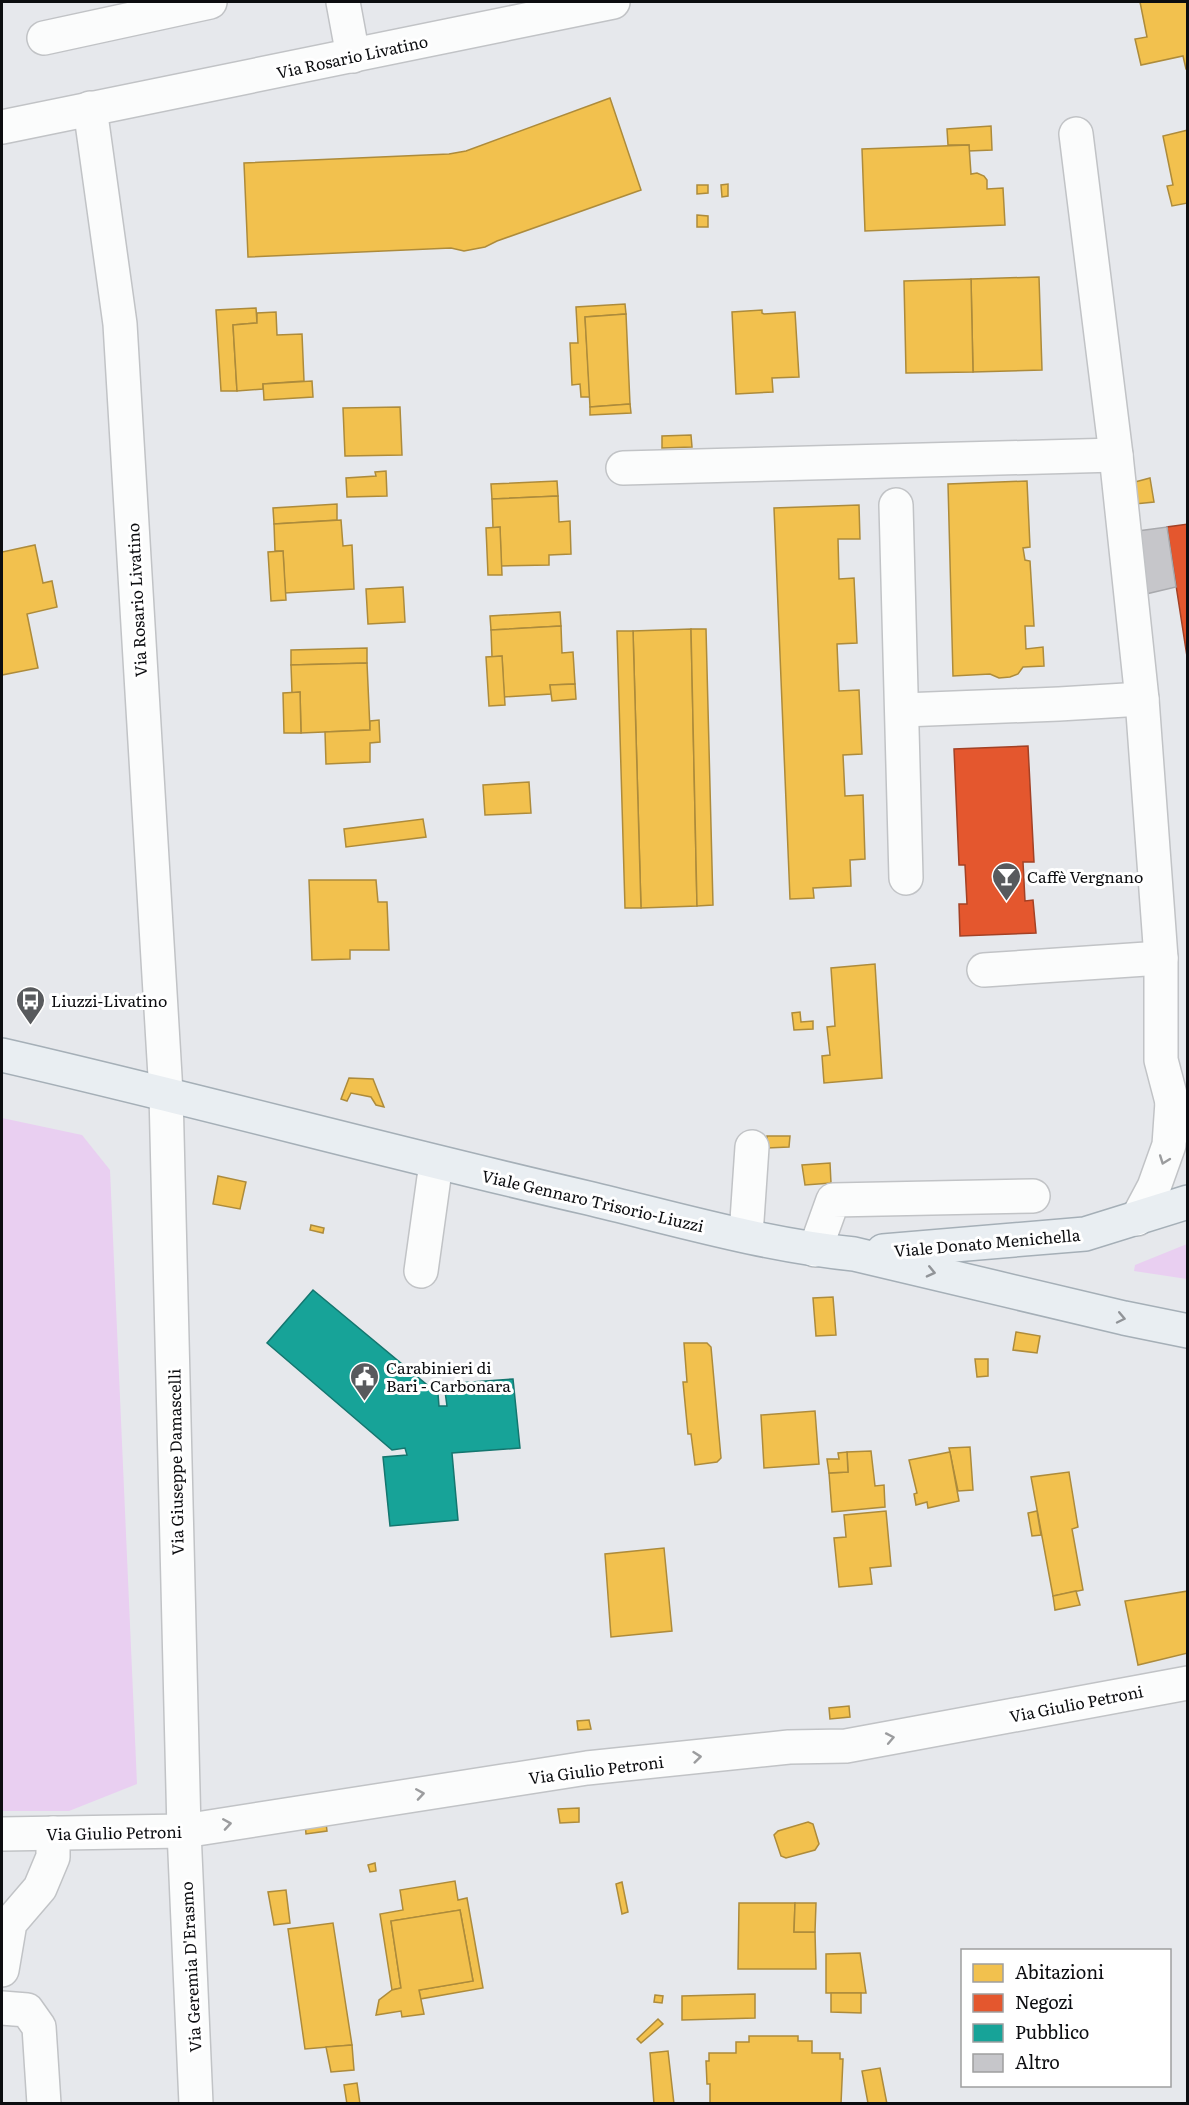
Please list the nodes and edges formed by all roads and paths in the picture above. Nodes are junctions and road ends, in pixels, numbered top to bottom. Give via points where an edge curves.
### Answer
1 (210, 2) edge
2 (343, 2) edge
3 (613, 2) edge
4 (44, 38) dead end
5 (353, 56) junction
6 (90, 108) junction
7 (2, 127) edge
8 (1076, 134) dead end
9 (1116, 455) junction
10 (623, 468) dead end
11 (896, 505) dead end
12 (1142, 699) junction
13 (903, 710) junction
14 (906, 878) dead end
15 (1161, 958) junction
16 (984, 970) dead end
17 (2, 1054) edge
18 (166, 1093) junction
19 (1180, 1114) edge
20 (752, 1147) dead end
21 (435, 1163) junction
22 (1034, 1196) dead end
23 (1188, 1202) edge
24 (1137, 1219) junction
25 (746, 1235) junction
26 (814, 1250) junction
27 (854, 1254) junction
28 (421, 1271) dead end
29 (1188, 1330) edge
30 (1188, 1683) edge
31 (184, 1831) junction
32 (53, 1833) junction
33 (2, 1834) edge
34 (6, 1926) edge
35 (2, 1970) edge
36 (2, 2008) edge
37 (44, 2103) edge
38 (196, 2103) edge

1 - 4 street
2 - 5 street
3 - 5 street, Via Rosario Livatino
5 - 6 street, Via Rosario Livatino
6 - 7 street, Via Rosario Livatino
6 - 18 street, Via Rosario Livatino via 120,324
8 - 9 street
9 - 10 street
9 - 12 street
11 - 13 street
12 - 13 street
12 - 15 street
13 - 14 street
15 - 16 street
15 - 19 street via 1161,1060
17 - 18 main road, Viale Gennaro Trisorio-Liuzzi
18 - 21 main road, Viale Gennaro Trisorio-Liuzzi
18 - 31 street, Via Giuseppe Damascelli
19 -> 24 street via 1154,1187
20 - 25 street
21 - 25 main road, Viale Gennaro Trisorio-Liuzzi
21 - 28 street
22 - 26 street via 833,1200
23 - 24 main road, Viale Donato Menichella
24 - 27 main road, Viale Donato Menichella via 1085,1234
25 - 26 main road, Viale Gennaro Trisorio-Liuzzi
26 - 27 main road, Viale Gennaro Trisorio-Liuzzi
27 -> 29 main road, Viale Gennaro Trisorio-Liuzzi
31 -> 30 street, Via Giulio Petroni via 587,1768 789,1747 846,1746
31 - 32 street, Via Giulio Petroni
31 - 38 street, Via Geremia D'Erasmo
32 - 33 street, Via Giulio Petroni
32 - 34 street via 53,1857 40,1888
34 - 35 street
36 - 37 street via 27,2010 39,2027

